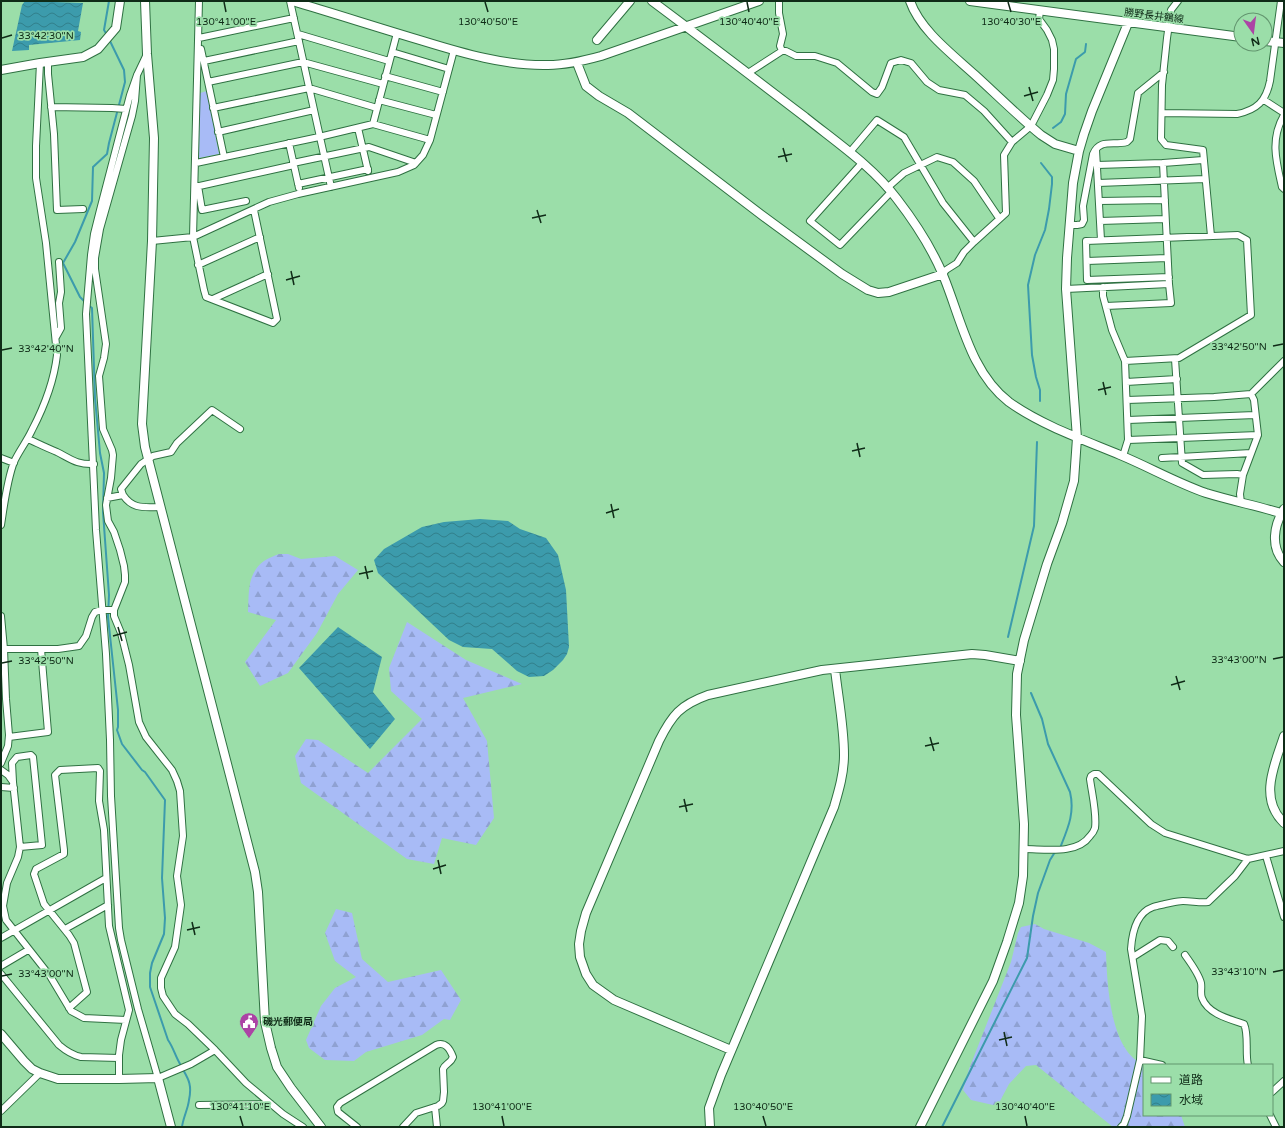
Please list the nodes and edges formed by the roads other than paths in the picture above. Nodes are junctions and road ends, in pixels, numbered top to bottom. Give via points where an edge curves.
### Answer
1 (120, 1) edge
2 (145, 1) edge
3 (199, 1) edge
4 (291, 1) edge
5 (630, 1) edge
6 (652, 1) edge
7 (759, 1) edge
8 (779, 1) edge
9 (910, 1) edge
10 (970, 1) edge
11 (1178, 1) edge
12 (1281, 1) edge
13 (1040, 11) junction
14 (294, 18) junction
15 (1128, 23) junction
16 (687, 27) junction
17 (1169, 27) junction
18 (397, 33) junction
19 (298, 34) junction
20 (1233, 36) edge
21 (199, 38) junction
22 (597, 40) dead end
23 (299, 41) junction
24 (1280, 43) edge
25 (454, 50) junction
26 (782, 51) junction
27 (392, 52) junction
28 (146, 54) junction
29 (204, 61) junction
30 (389, 61) junction
31 (44, 62) junction
32 (303, 62) junction
33 (577, 63) junction
34 (449, 69) junction
35 (1, 70) edge
36 (1164, 72) junction
37 (748, 73) junction
38 (136, 75) junction
39 (385, 76) junction
40 (208, 82) junction
41 (383, 84) junction
42 (309, 88) junction
43 (443, 92) junction
44 (379, 100) junction
45 (1264, 100) junction
46 (52, 107) junction
47 (213, 108) junction
48 (377, 108) junction
49 (126, 109) junction
50 (314, 110) junction
51 (1162, 113) junction
52 (1284, 114) edge
53 (436, 115) junction
54 (373, 124) junction
55 (1030, 126) junction
56 (358, 128) junction
57 (218, 132) junction
58 (319, 137) junction
59 (430, 140) junction
60 (1012, 142) junction
61 (289, 143) junction
62 (363, 148) junction
63 (1095, 148) junction
64 (1079, 151) junction
65 (850, 152) junction
66 (224, 157) junction
67 (324, 157) junction
68 (1203, 160) junction
69 (416, 162) junction
70 (196, 163) junction
71 (862, 163) junction
72 (1163, 163) junction
73 (294, 164) junction
74 (920, 164) junction
75 (1096, 166) junction
76 (368, 169) junction
77 (329, 178) junction
78 (370, 178) junction
79 (1205, 178) junction
80 (1164, 181) junction
81 (1098, 183) junction
82 (298, 184) junction
83 (196, 186) junction
84 (331, 187) junction
85 (889, 190) junction
86 (1284, 190) edge
87 (300, 193) junction
88 (1165, 200) junction
89 (246, 201) dead end
90 (1099, 201) junction
91 (83, 209) dead end
92 (254, 210) junction
93 (999, 218) junction
94 (1165, 219) junction
95 (1100, 221) junction
96 (1069, 225) junction
97 (1211, 236) junction
98 (193, 237) junction
99 (260, 237) junction
100 (1166, 238) junction
101 (1101, 240) junction
102 (152, 241) junction
103 (974, 242) junction
104 (1167, 258) junction
105 (1086, 261) junction
106 (59, 262) dead end
107 (198, 265) junction
108 (268, 274) junction
109 (943, 274) junction
110 (1169, 280) junction
111 (1103, 287) junction
112 (1066, 289) junction
113 (213, 299) junction
114 (1106, 306) junction
115 (56, 339) junction
116 (1176, 359) junction
117 (1125, 361) junction
118 (1284, 361) edge
119 (1177, 379) junction
120 (1126, 382) junction
121 (1251, 394) junction
122 (1178, 398) junction
123 (1127, 400) junction
124 (1256, 415) junction
125 (1179, 418) junction
126 (1128, 420) junction
127 (240, 429) dead end
128 (1258, 435) junction
129 (1077, 438) junction
130 (1180, 438) junction
131 (28, 439) junction
132 (1128, 440) junction
133 (1252, 453) junction
134 (1123, 456) junction
135 (1181, 456) junction
136 (1, 458) edge
137 (1162, 458) dead end
138 (148, 459) junction
139 (14, 462) junction
140 (94, 464) junction
141 (1243, 475) junction
142 (123, 495) junction
143 (107, 498) junction
144 (1240, 503) junction
145 (2, 504) edge
146 (161, 507) junction
147 (1283, 512) edge
148 (1, 525) edge
149 (1284, 562) edge
150 (102, 610) junction
151 (114, 610) junction
152 (1, 616) edge
153 (4, 649) junction
154 (41, 649) junction
155 (1020, 661) junction
156 (834, 669) junction
157 (3, 699) edge
158 (1284, 736) edge
159 (9, 737) junction
160 (1, 763) edge
161 (1, 770) edge
162 (14, 785) junction
163 (1, 787) edge
164 (1284, 823) edge
165 (20, 846) junction
166 (1024, 849) junction
167 (1284, 851) edge
168 (1266, 856) junction
169 (1248, 859) junction
170 (106, 878) junction
171 (1, 879) edge
172 (8, 881) junction
173 (108, 905) junction
174 (49, 910) junction
175 (1284, 916) edge
176 (65, 929) junction
177 (14, 930) junction
178 (1, 938) edge
179 (1173, 947) dead end
180 (28, 950) junction
181 (1185, 955) dead end
182 (1133, 957) junction
183 (1, 966) edge
184 (1, 974) edge
185 (69, 1008) junction
186 (126, 1020) junction
187 (1, 1034) edge
188 (215, 1050) junction
189 (731, 1050) junction
190 (119, 1058) junction
191 (1140, 1060) junction
192 (1158, 1064) edge
193 (1248, 1064) edge
194 (40, 1073) junction
195 (158, 1078) junction
196 (119, 1080) junction
197 (1284, 1081) edge
198 (1273, 1091) edge
199 (271, 1104) junction
200 (199, 1105) dead end
201 (435, 1107) junction
202 (1, 1111) edge
203 (1270, 1116) edge
204 (171, 1127) edge
205 (303, 1127) edge
206 (321, 1127) edge
207 (357, 1127) edge
208 (403, 1127) edge
209 (437, 1127) edge
210 (710, 1127) edge
211 (920, 1127) edge
212 (1121, 1127) edge
213 (1276, 1127) edge

1 - 31 street via 116,28 98,49 83,57
2 - 28 street
3 - 21 street
4 - 14 street
4 - 18 street
5 - 22 street
6 - 16 street
7 - 16 street
8 - 26 street via 783,34
9 - 55 street via 925,27 941,44
10 - 13 street, 勝野長井鶴線
11 - 17 street via 1172,10
12 - 24 street
13 - 15 street, 勝野長井鶴線
13 - 55 street via 1039,19 1052,40 1054,70 1047,95
14 - 19 street
14 - 21 street
15 - 17 street, 勝野長井鶴線
15 - 64 street via 1092,111
16 - 33 street
16 - 37 street
17 - 20 street, 勝野長井鶴線
17 - 36 street
18 - 25 street
18 - 27 street
19 - 23 street
19 - 30 street
21 - 29 street
21 - 70 street
23 - 29 street
23 - 32 street
24 - 45 street
25 - 33 street via 525,65
25 - 34 street
26 - 37 street
26 - 60 street via 796,56 815,56 837,63 877,94 891,63 900,60 911,62 926,82 939,90 965,95 984,111
27 - 30 street
27 - 34 street
28 - 38 street
28 - 102 street via 154,138
29 - 40 street
30 - 39 street
31 - 35 street
31 - 46 street
31 - 115 street via 36,146 36,178 47,250
32 - 40 street
32 - 41 street
32 - 42 street
33 - 109 street via 586,86 628,113 775,225 868,290 878,293 889,292
34 - 43 street
36 - 51 street
36 - 63 street via 1138,93 1130,139 1127,142 1099,144
37 - 65 street
38 - 49 street
38 - 143 street via 132,116 100,229 95,258 96,284 106,344 100,376 103,429 113,455
39 - 41 street
39 - 43 street
40 - 47 street
41 - 44 street
42 - 47 street
42 - 48 street
42 - 50 street
43 - 53 street
44 - 48 street
44 - 53 street
45 - 51 street via 1253,109 1237,114
45 - 52 street
46 - 49 street
46 - 91 street via 56,210
47 - 57 street
48 - 54 street
49 - 140 street via 94,234 88,279 86,314
50 - 57 street
50 - 58 street
51 - 68 street via 1161,139 1166,145 1202,150
52 - 86 street via 1275,139 1275,156
53 - 59 street
54 - 56 street
54 - 59 street
55 - 60 street
55 - 64 street via 1055,144
56 - 58 street
56 - 62 street
57 - 66 street
58 - 61 street
58 - 67 street
59 - 69 street via 423,155
60 - 93 street via 1004,155 1006,213
61 - 66 street
61 - 73 street
62 - 67 street
62 - 69 street via 369,147
62 - 76 street
63 - 75 street
63 - 96 street via 1083,206 1084,220 1077,226
64 - 96 street
65 - 71 street
65 - 74 street via 877,120 904,137
66 - 70 street
67 - 73 street
67 - 77 street
68 - 72 street
68 - 79 street
69 - 78 street via 398,172
70 - 83 street
71 - 85 street
71 - 85 street via 810,221 840,245
72 - 75 street
72 - 80 street
73 - 82 street
73 - 83 street
74 - 85 street via 904,173
74 - 93 street via 937,157 953,162 974,180
74 - 103 street via 943,203
75 - 81 street
76 - 77 street
76 - 78 street
77 - 82 street
77 - 84 street
78 - 84 street
79 - 80 street
79 - 97 street
80 - 81 street
80 - 88 street
81 - 90 street
82 - 87 street
83 - 89 street via 202,210
83 - 98 street
84 - 87 street
85 - 109 street via 921,234
87 - 92 street via 269,202
88 - 90 street
88 - 94 street
90 - 95 street
92 - 98 street
92 - 99 street
93 - 103 street
94 - 95 street
94 - 100 street
95 - 101 street
96 - 112 street
97 - 100 street
97 - 116 street via 1238,235 1247,240 1252,315
98 - 102 street
98 - 107 street
99 - 107 street
99 - 108 street
100 - 101 street
100 - 104 street
101 - 105 street via 1086,241
102 - 138 street via 142,424
103 - 109 street via 957,263
104 - 105 street
104 - 110 street
105 - 110 street via 1087,280
106 - 115 street via 61,328
107 - 113 street via 206,297
108 - 113 street
108 - 113 street via 278,319 273,323
109 - 129 street via 979,366 993,385 1008,401
110 - 111 street
110 - 114 street via 1171,303
111 - 112 street
111 - 114 street
112 - 129 street
114 - 117 street via 1112,330
115 - 131 street via 56,370
116 - 117 street
116 - 119 street
117 - 120 street
118 - 121 street
119 - 120 street
119 - 122 street
120 - 123 street
121 - 122 street
121 - 124 street
122 - 123 street
122 - 125 street
123 - 126 street
124 - 125 street
124 - 128 street
125 - 126 street
125 - 130 street
126 - 132 street
127 - 138 street via 212,410 171,452
128 - 130 street
128 - 133 street
129 - 134 street
129 - 155 street via 1074,482 1024,640
130 - 132 street
130 - 135 street
131 - 139 street
131 - 140 street via 71,460 82,464
132 - 134 street
133 - 135 street
133 - 141 street
134 - 144 street via 1204,492
135 - 137 street
135 - 141 street via 1182,463 1203,475
136 - 139 street
138 - 142 street via 136,469 121,489
138 - 146 street
139 - 145 street
140 - 150 street
141 - 144 street
142 - 143 street
142 - 146 street via 138,508
143 - 151 street via 108,521 120,550 125,575 125,582
144 - 147 street
145 - 148 street
146 - 206 street via 255,872 265,1022 271,1048 277,1067
147 - 149 street via 1275,530 1276,545
150 - 151 street
150 - 154 street via 95,612 86,636 78,646
150 - 195 street via 119,928
151 - 188 street via 129,665 138,722 146,737 172,770 180,791 183,836 177,876 181,905 175,947 160,978 161,988 163,996 175,1014
152 - 153 street
153 - 154 street
153 - 157 street
154 - 159 street via 48,732
155 - 156 street via 972,654
155 - 166 street via 1017,674 1016,715
156 - 189 street via 844,756 838,796
156 - 189 street via 708,695 694,700 674,715 659,741 581,931 580,957 593,985 614,1000
157 - 159 street
158 - 164 street via 1269,791 1278,817
159 - 160 street
161 - 162 street via 8,775
162 - 163 street
162 - 165 street
162 - 165 street via 12,762 17,757 31,755 34,757 42,845
165 - 172 street
166 - 169 street via 1076,848 1089,838 1095,830 1090,779 1094,774 1098,774 1165,833
166 - 211 street via 1019,903 993,981
167 - 168 street
168 - 169 street
168 - 175 street
169 - 182 street via 1236,876 1208,902 1181,901 1146,910 1134,928 1131,949
170 - 173 street
170 - 174 street
170 - 174 street via 104,830 99,801 100,771 98,768 60,770 55,775 64,854 36,869 34,874 44,904
171 - 172 street
172 - 177 street via 3,906 6,920
173 - 176 street
173 - 186 street via 109,926 129,1010
174 - 176 street
174 - 177 street
176 - 185 street via 74,943 87,992
177 - 178 street
177 - 180 street
179 - 182 street via 1168,941 1160,940
180 - 183 street
180 - 185 street via 50,976
181 - 193 street via 1201,983 1202,999 1218,1014 1244,1024
182 - 191 street via 1142,1016
184 - 190 street via 64,1050 81,1057
185 - 186 street via 84,1018
186 - 190 street
187 - 194 street via 24,1061
188 - 195 street via 188,1066
188 - 199 street via 246,1083
189 - 210 street via 709,1108
190 - 196 street
191 - 192 street
191 - 212 street via 1127,1116
194 - 196 street via 58,1079
194 - 202 street
195 - 196 street
195 - 204 street
197 - 198 street
199 - 200 street
199 - 205 street
201 - 207 street via 442,1104 443,1069 453,1057 446,1045 442,1044 340,1103 336,1107 338,1112
201 - 208 street via 416,1113
201 - 209 street
203 - 213 street

